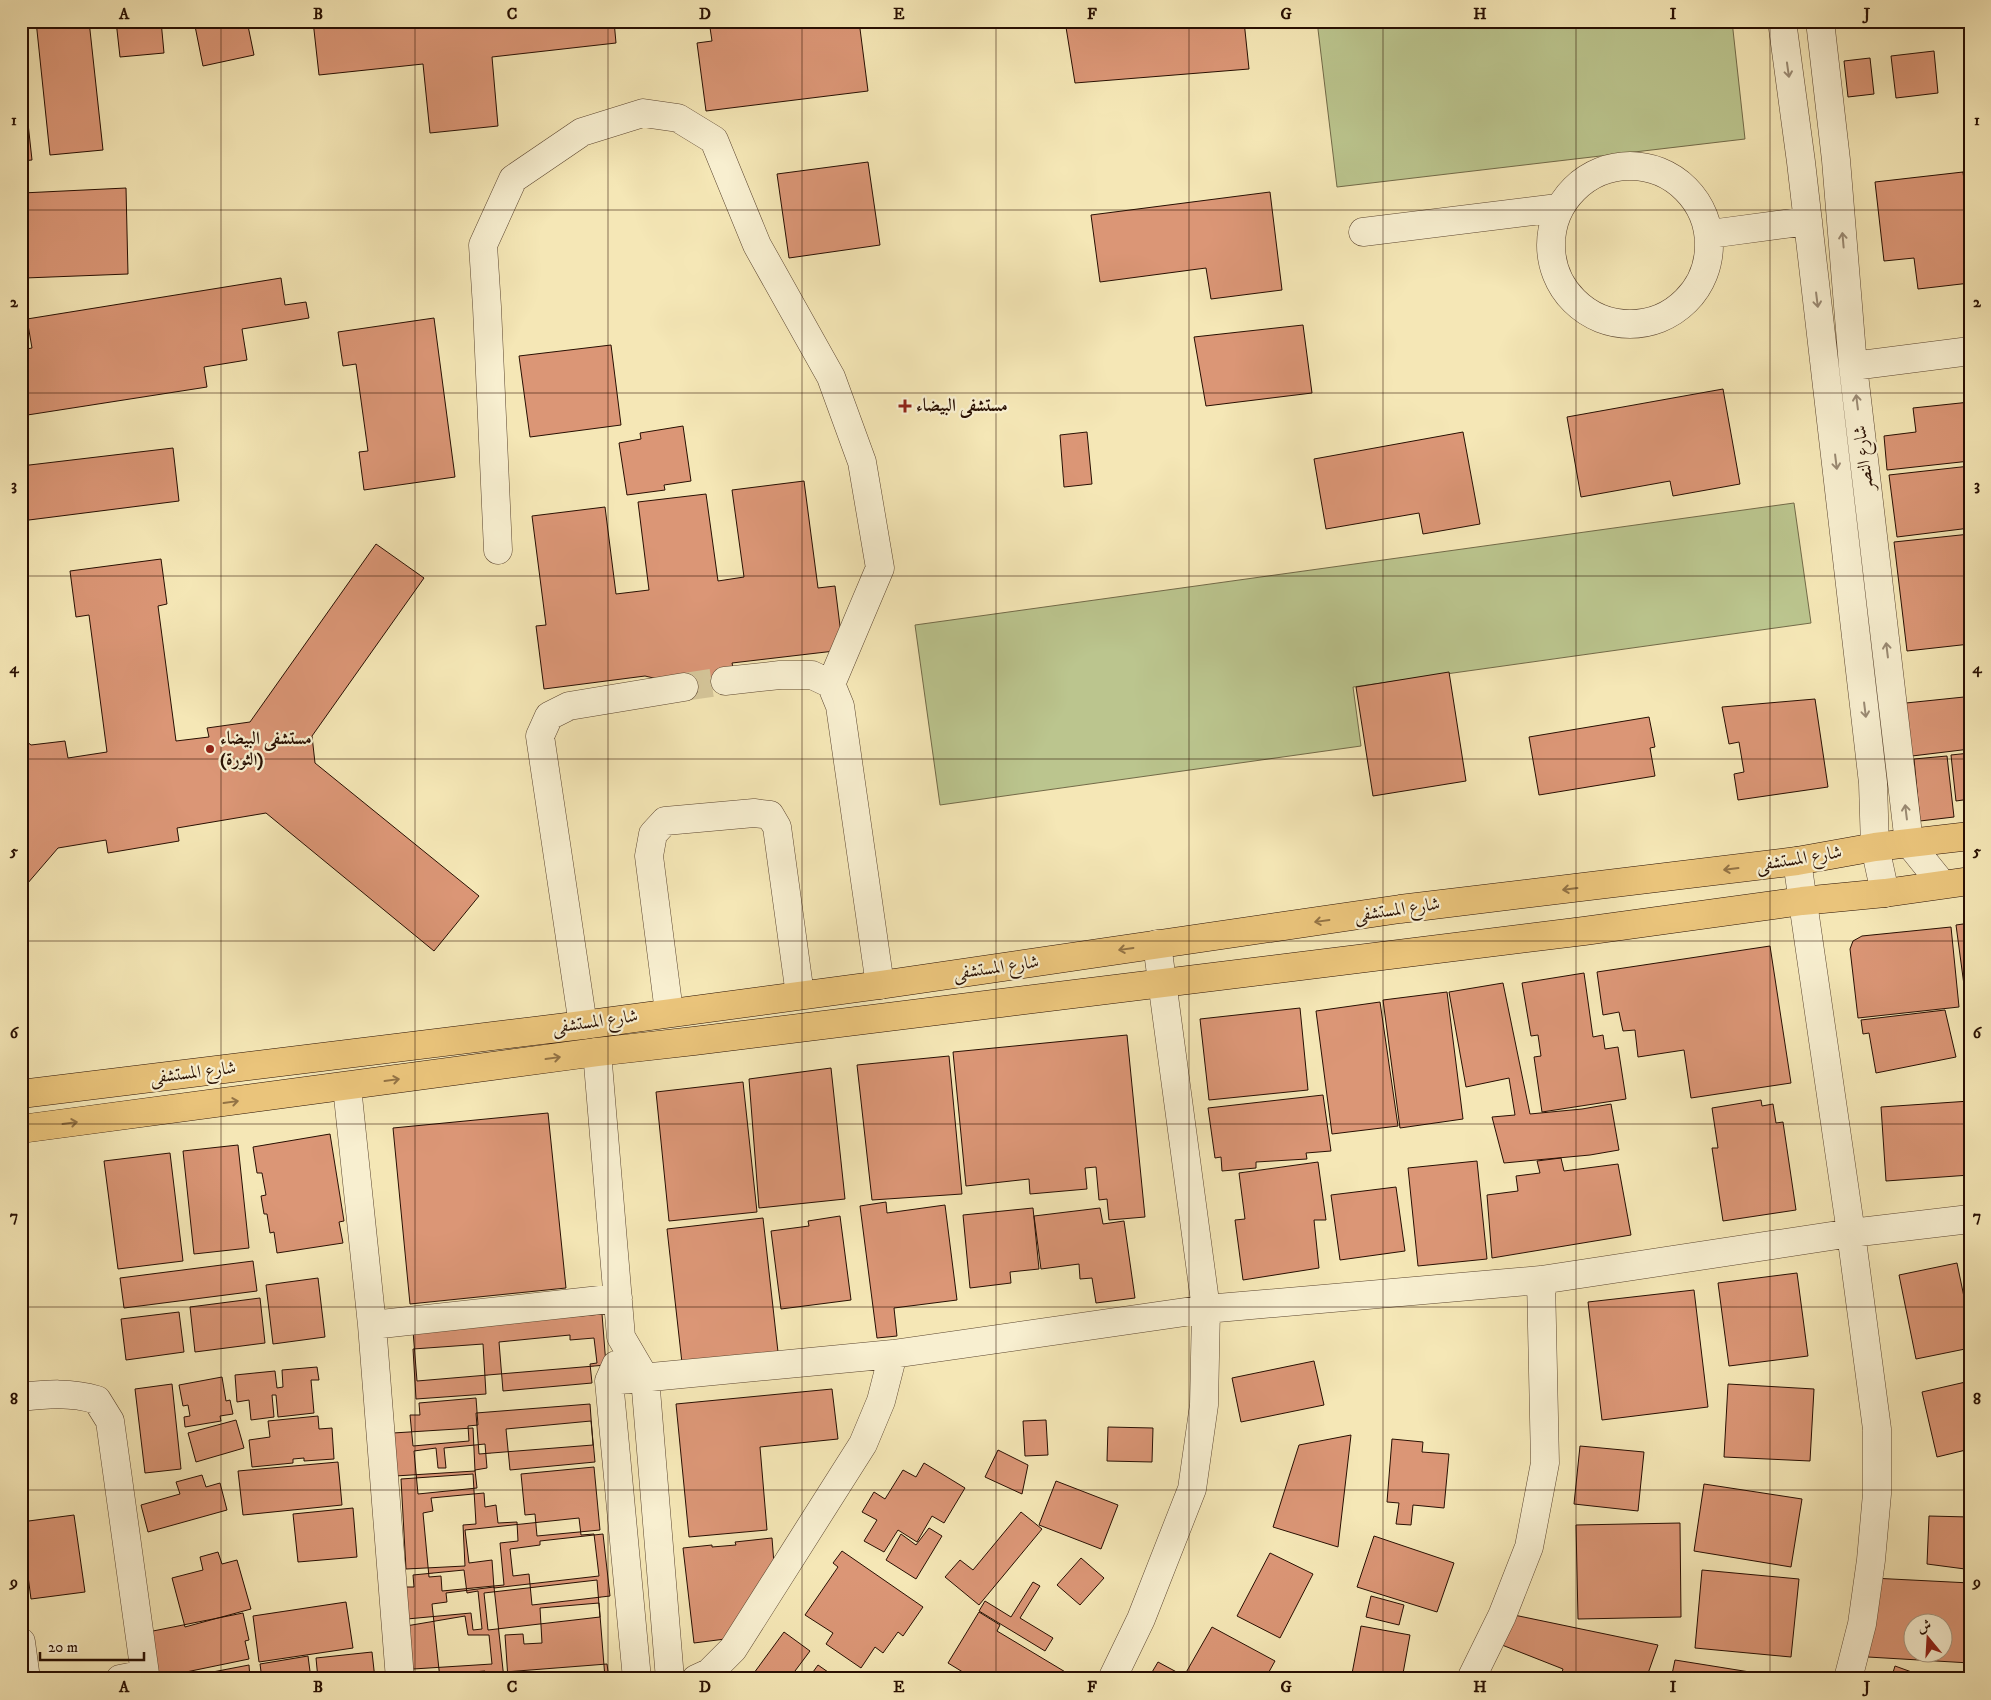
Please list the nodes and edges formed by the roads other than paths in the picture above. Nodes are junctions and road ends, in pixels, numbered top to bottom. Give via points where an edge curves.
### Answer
1 (1782, 21) edge
2 (1820, 21) edge
3 (1836, 160) junction
4 (1801, 162) junction
5 (1558, 208) junction
6 (1808, 221) junction
7 (1363, 232) dead end
8 (1710, 234) junction
9 (1970, 351) edge
10 (1853, 366) junction
11 (498, 550) dead end
12 (725, 681) tunnel mouth
13 (831, 684) junction
14 (684, 687) tunnel mouth
15 (1970, 836) edge
16 (1909, 843) junction
17 (1875, 847) junction
18 (1797, 861) junction
19 (1970, 880) edge
20 (1942, 884) junction
21 (1885, 892) junction
22 (1802, 900) junction
23 (1157, 944) junction
24 (1162, 982) junction
25 (880, 985) junction
26 (800, 995) junction
27 (669, 1012) junction
28 (583, 1025) junction
29 (597, 1052) junction
30 (348, 1087) junction
31 (21, 1094) edge
32 (21, 1129) edge
33 (1970, 1219) edge
34 (1851, 1233) junction
35 (1540, 1280) junction
36 (618, 1298) junction
37 (1206, 1309) junction
38 (372, 1325) junction
39 (621, 1337) junction
40 (893, 1354) junction
41 (645, 1378) junction
42 (609, 1381) junction
43 (21, 1396) edge
44 (21, 1642) edge
45 (137, 1677) edge
46 (26, 1679) edge
47 (400, 1679) edge
48 (637, 1679) edge
49 (670, 1679) edge
50 (696, 1679) edge
51 (1112, 1679) edge
52 (1471, 1679) edge
53 (1848, 1679) edge

1 -> 4 street, شارع النصر
2 - 3 street, شارع النصر
3 - 4 street
10 -> 3 street, شارع النصر
4 - 6 street, شارع النصر
5 - 7 street
5 - 8 street via 1584,178 1623,165 1663,172 1694,197
5 - 8 street via 1549,245 1558,281 1581,309 1616,324 1653,322 1686,303 1706,271
6 - 8 street
6 -> 17 street, شارع النصر via 1873,783
9 - 10 street
16 -> 10 street, شارع النصر
11 - 13 street via 483,246 513,179 582,132 643,113 678,118 714,140 757,245 832,377 862,462 880,568
12 - 13 street via 812,675
13 - 25 street via 840,706
14 - 28 street via 569,706 549,716 540,736
15 - 16 main road, شارع المستشفى
16 - 17 main road, شارع المستشفى
16 - 20 street
17 - 18 main road, شارع المستشفى
17 - 21 street, شارع النصر
18 - 22 street
18 -> 23 main road, شارع المستشفى via 1400,909
19 - 20 main road, شارع المستشفى
20 - 21 main road, شارع المستشفى
21 - 22 main road, شارع المستشفى
22 - 24 main road, شارع المستشفى via 1584,931
22 - 34 street
23 - 24 street
23 -> 25 main road, شارع المستشفى
24 - 29 main road, شارع المستشفى
24 - 37 street
25 - 26 main road, شارع المستشفى
26 - 27 main road, شارع المستشفى
26 - 27 street via 777,827 770,815 754,813 665,821 653,834 649,856
27 - 28 main road, شارع المستشفى
28 - 31 main road, شارع المستشفى
30 -> 29 main road, شارع المستشفى
29 - 36 street
32 -> 30 main road, شارع المستشفى
30 - 38 street
33 - 34 street
34 - 35 street
34 - 53 street via 1877,1429 1877,1494 1862,1624
35 - 37 street
35 - 52 street via 1545,1463 1529,1547 1502,1616
36 - 38 street
36 - 39 street
37 - 40 street
37 - 51 street via 1204,1405 1192,1489 1141,1619
38 - 47 street
39 - 41 street
39 - 42 street
40 - 41 street
40 - 50 street via 880,1401 863,1444 733,1649 709,1673
41 - 42 street
41 - 49 street
42 - 48 street
43 - 45 street via 80,1394 97,1400 110,1421
44 - 46 street

